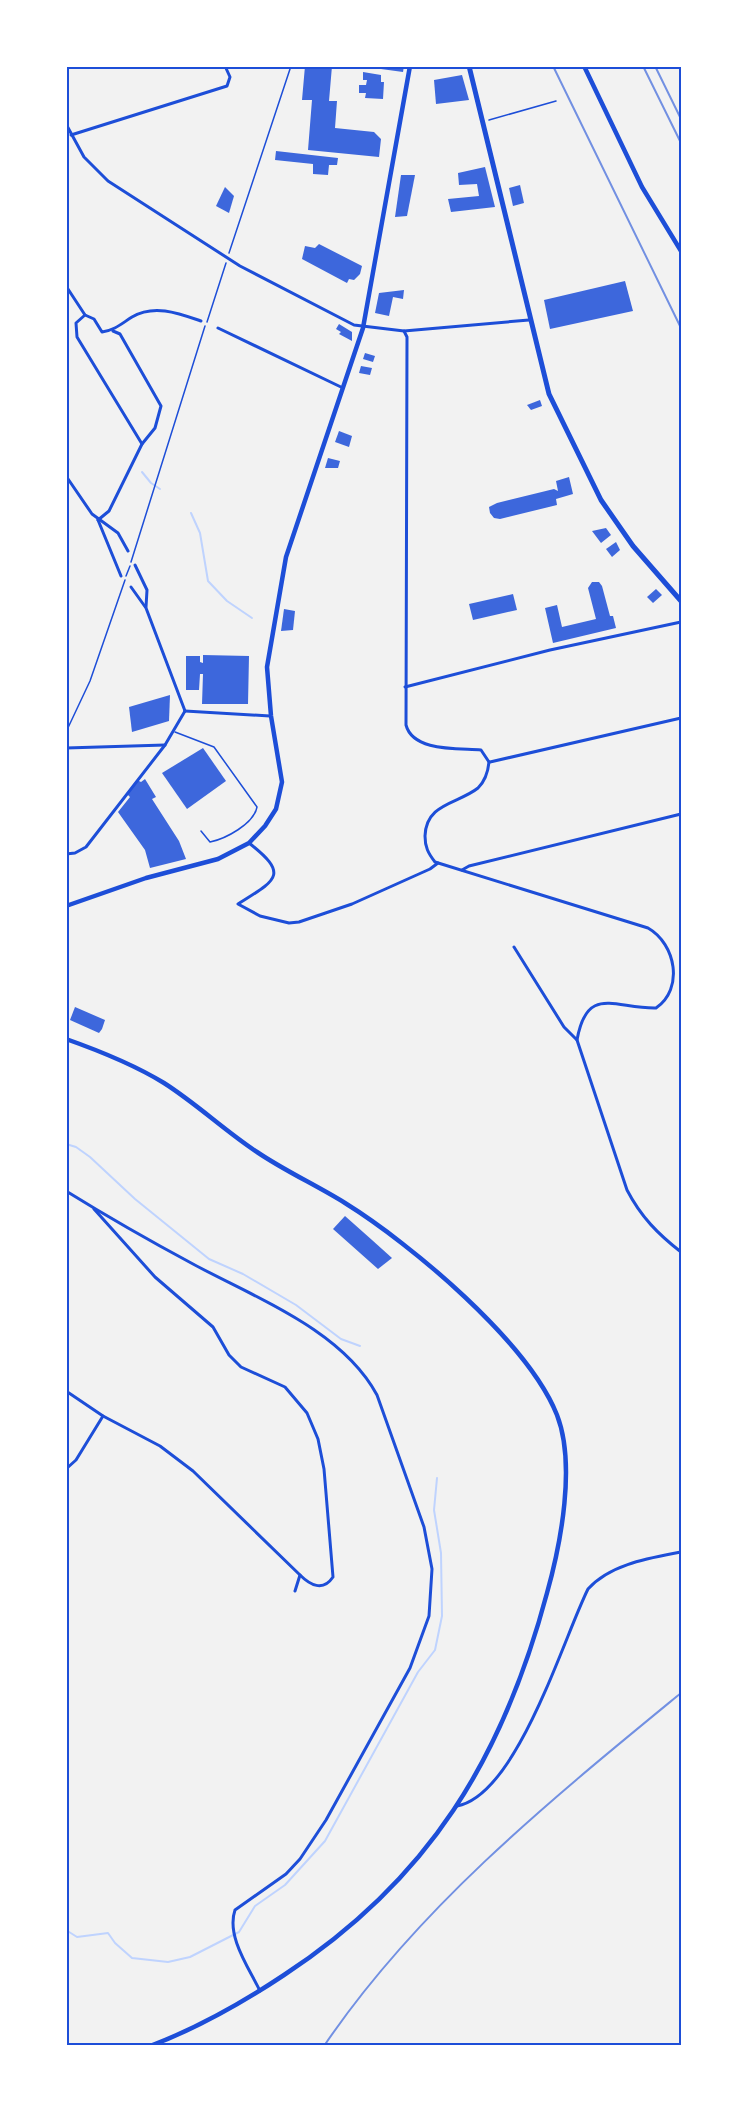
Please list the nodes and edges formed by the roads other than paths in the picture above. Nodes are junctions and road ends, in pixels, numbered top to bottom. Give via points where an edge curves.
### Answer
1 (225, 66) edge
2 (410, 66) edge
3 (469, 66) edge
4 (585, 66) edge
5 (66, 124) edge
6 (71, 135) junction
7 (681, 251) edge
8 (66, 286) edge
9 (85, 315) junction
10 (529, 320) junction
11 (201, 321) dead end
12 (218, 328) dead end
13 (363, 328) junction
14 (113, 331) junction
15 (404, 331) junction
16 (343, 388) junction
17 (142, 444) junction
18 (66, 476) edge
19 (98, 520) junction
20 (128, 551) dead end
21 (135, 566) dead end
22 (121, 576) dead end
23 (130, 587) dead end
24 (681, 602) edge
25 (146, 608) junction
26 (681, 622) edge
27 (405, 687) junction
28 (185, 711) junction
29 (271, 716) junction
30 (681, 718) edge
31 (174, 732) junction
32 (165, 745) junction
33 (66, 748) edge
34 (489, 762) junction
35 (681, 814) edge
36 (201, 831) dead end
37 (249, 843) junction
38 (66, 854) edge
39 (438, 863) junction
40 (462, 870) junction
41 (66, 906) edge
42 (514, 947) dead end
43 (66, 1039) edge
44 (577, 1040) junction
45 (66, 1191) edge
46 (90, 1205) junction
47 (681, 1252) edge
48 (66, 1391) edge
49 (103, 1416) junction
50 (66, 1469) edge
51 (681, 1552) edge
52 (300, 1575) junction
53 (295, 1591) dead end
54 (457, 1806) junction
55 (260, 1991) junction
56 (150, 2046) edge

1 - 6 street via 230,76 227,86
2 - 13 main road
3 - 10 main road
4 - 7 main road via 642,188
5 - 6 street
6 - 13 street via 84,157 108,181 240,266
8 - 9 street
9 - 14 street via 94,319 102,332
9 - 17 street via 75,323 77,337
10 - 15 street
10 - 24 main road via 549,394 601,500 633,546
11 - 14 street via 152,309
12 - 16 street
13 - 15 street
13 - 16 main road
14 - 17 street via 120,334 162,406 155,428
15 - 27 street
16 - 29 main road via 286,557 267,667
17 - 19 street via 109,511
18 - 19 street
19 - 20 street via 118,533
19 - 22 street
21 - 25 street via 147,590
23 - 25 street
25 - 28 street
26 - 27 street
27 - 34 street via 406,725 413,738 420,743 481,750
28 - 29 street
28 - 31 street
29 - 37 main road via 281,789 276,809
30 - 34 street
31 - 32 street
31 - 36 lane via 214,747 257,807 233,832 210,842
32 - 33 street
32 - 38 street via 86,847
34 - 39 street via 487,775 478,788 441,806 430,817 426,846
35 - 40 street
37 - 39 street via 269,858 274,873 267,885 238,904 260,916 289,923 352,904
37 - 41 main road via 218,860 146,878
39 - 40 street
40 - 44 street via 648,928 662,939 673,961 669,996 664,1002 656,1008 605,1002 590,1007 581,1018
42 - 44 street via 564,1027
43 - 54 main road via 119,1058 164,1083 260,1155 375,1223 494,1327 534,1374 551,1402 561,1431 565,1492 553,1571 536,1635 502,1724
44 - 47 street via 627,1191 652,1229
45 - 46 street
46 - 52 street via 155,1277 213,1327 229,1355 242,1367 285,1387 307,1413 324,1469 333,1577 317,1586
46 - 55 street via 296,1320 355,1361 377,1395 430,1552 429,1616 410,1668 326,1820 300,1859 286,1874 235,1910 232,1926 236,1940
48 - 49 street
49 - 50 street via 76,1460
49 - 52 street via 160,1446 194,1471
51 - 54 street via 639,1561 596,1580 583,1599 556,1670 515,1751 483,1791 469,1803
52 - 53 street
54 - 55 main road via 414,1864 366,1914
55 - 56 main road via 199,2026

